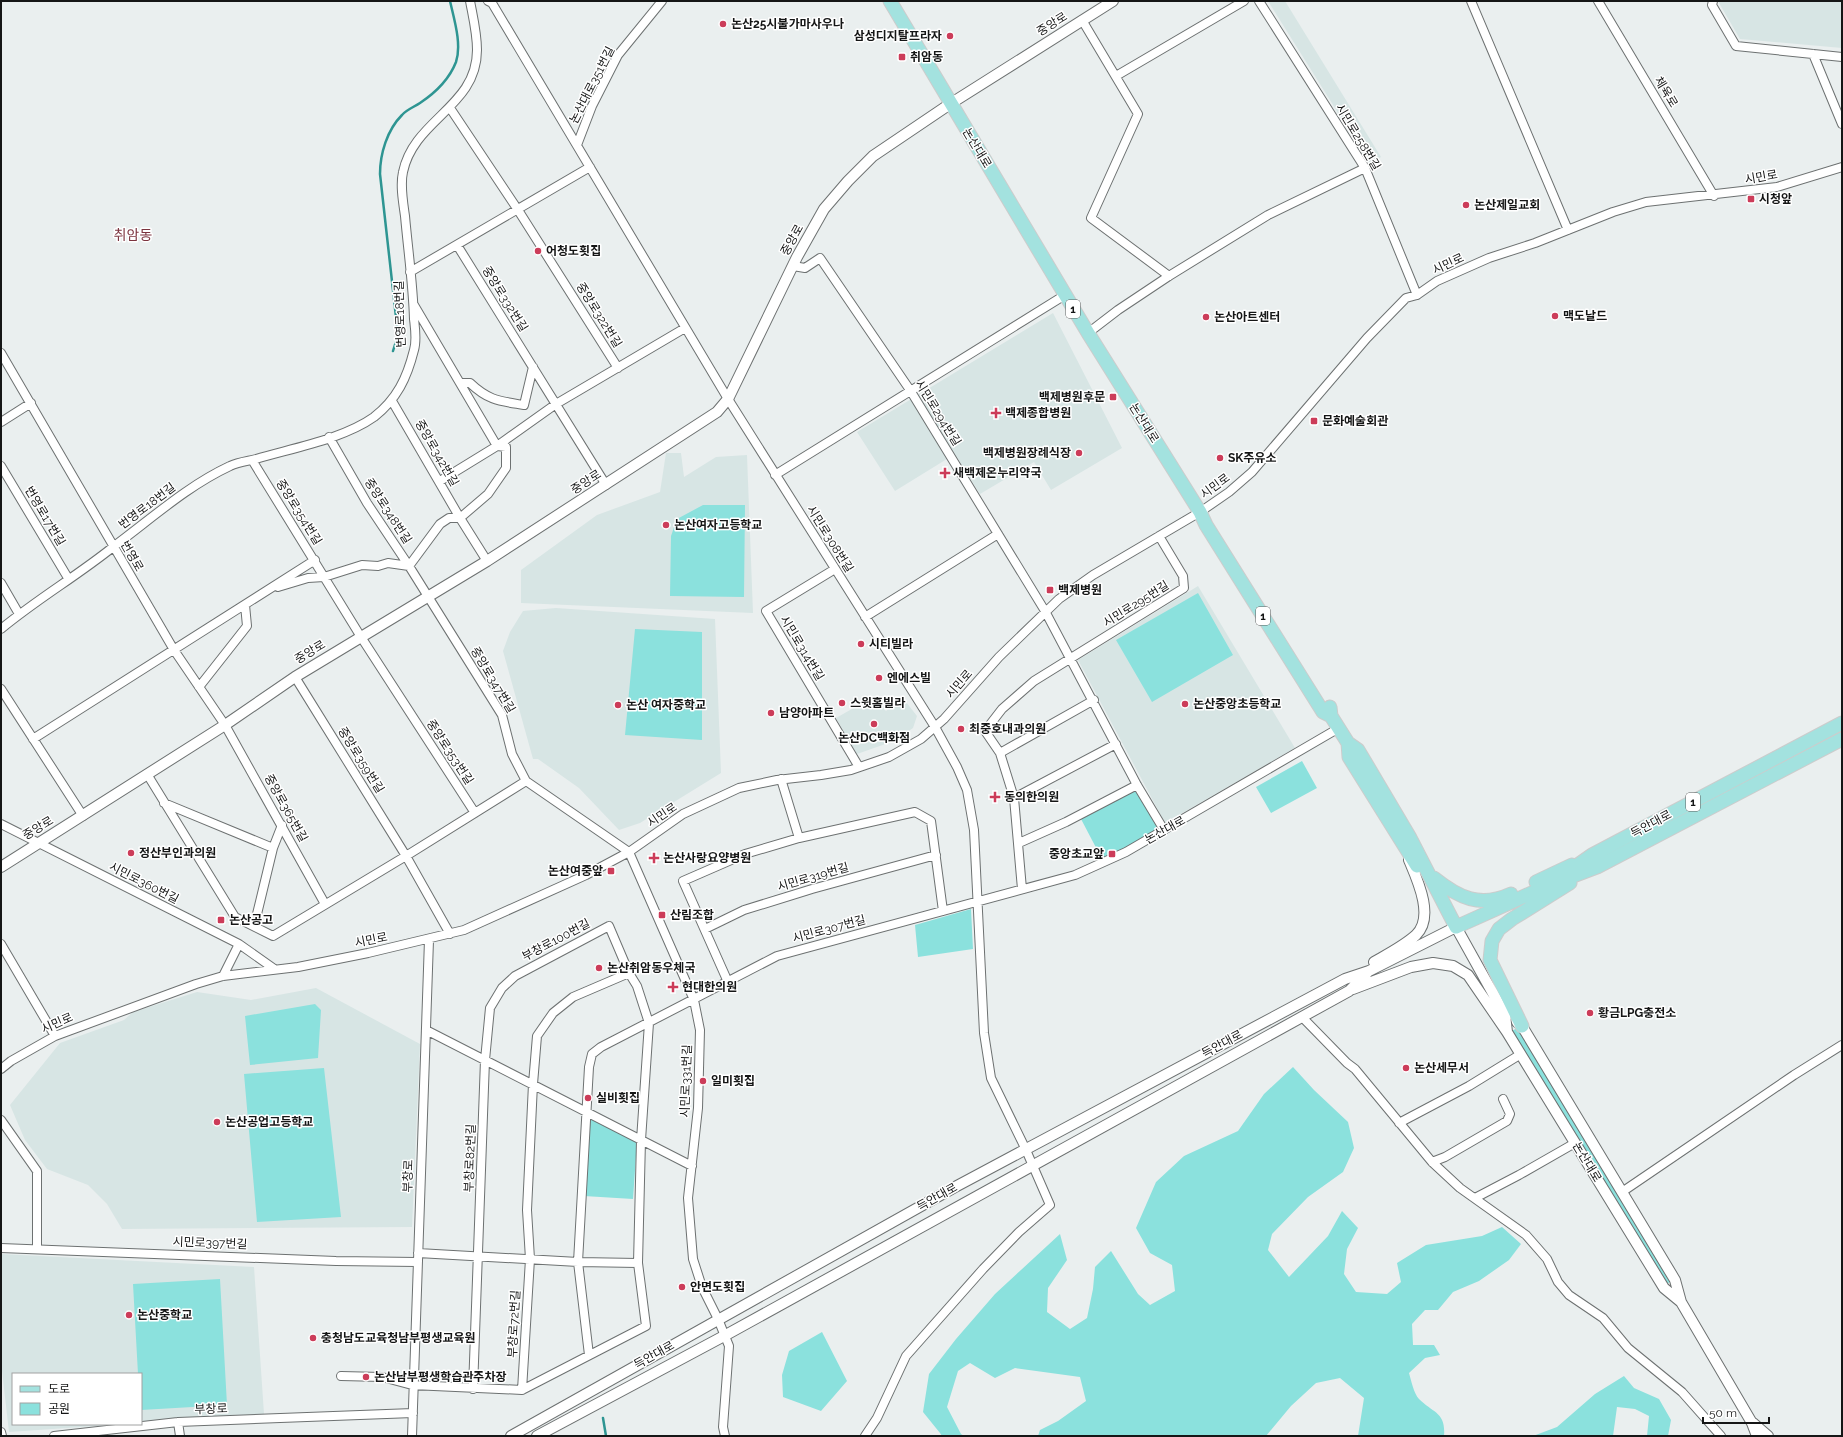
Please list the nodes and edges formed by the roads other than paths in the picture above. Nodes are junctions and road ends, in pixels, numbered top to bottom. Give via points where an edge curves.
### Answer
1 (470, 1) edge
2 (488, 1) edge
3 (662, 1) edge
4 (890, 1) edge
5 (1113, 1) edge
6 (1244, 1) edge
7 (1259, 1) edge
8 (1471, 1) edge
9 (1598, 1) edge
10 (1713, 1) edge
11 (1082, 20) junction
12 (1813, 54) junction
13 (1842, 57) edge
14 (1116, 76) junction
15 (950, 104) junction
16 (450, 108) junction
17 (1842, 124) edge
18 (576, 145) junction
19 (590, 167) junction
20 (1842, 167) edge
21 (1365, 168) junction
22 (1714, 196) junction
23 (518, 210) junction
24 (1568, 230) junction
25 (457, 245) junction
26 (793, 266) junction
27 (410, 272) junction
28 (1170, 276) junction
29 (1065, 295) junction
30 (1417, 295) junction
31 (414, 304) junction
32 (685, 328) junction
33 (1088, 333) junction
34 (1, 353) edge
35 (533, 367) junction
36 (618, 368) junction
37 (461, 383) junction
38 (910, 390) junction
39 (728, 399) junction
40 (392, 401) junction
41 (31, 403) junction
42 (556, 404) junction
43 (1, 422) edge
44 (329, 437) junction
45 (497, 446) junction
46 (252, 460) junction
47 (1, 466) edge
48 (775, 475) junction
49 (440, 481) junction
50 (606, 485) junction
51 (1200, 512) junction
52 (460, 518) junction
53 (998, 534) junction
54 (1159, 536) junction
55 (114, 547) junction
56 (315, 560) junction
57 (487, 561) junction
58 (409, 566) junction
59 (835, 569) junction
60 (324, 577) junction
61 (68, 578) junction
62 (1, 583) edge
63 (267, 590) junction
64 (428, 597) junction
65 (245, 605) junction
66 (1045, 611) junction
67 (19, 614) junction
68 (865, 617) junction
69 (1, 629) edge
70 (361, 637) junction
71 (174, 650) junction
72 (1071, 660) junction
73 (295, 677) junction
74 (198, 686) junction
75 (1, 688) edge
76 (1094, 700) junction
77 (1842, 723) edge
78 (225, 725) junction
79 (935, 728) junction
80 (1339, 728) junction
81 (33, 739) junction
82 (1842, 739) edge
83 (1348, 743) junction
84 (1116, 744) junction
85 (1000, 753) junction
86 (859, 767) junction
87 (146, 774) junction
88 (781, 779) junction
89 (526, 781) junction
90 (1137, 785) junction
91 (1014, 798) junction
92 (164, 803) junction
93 (475, 813) junction
94 (83, 816) junction
95 (1, 824) edge
96 (282, 825) junction
97 (1164, 830) junction
98 (799, 838) junction
99 (39, 842) junction
100 (1401, 842) junction
101 (1019, 843) junction
102 (272, 848) junction
103 (629, 852) junction
104 (936, 855) junction
105 (406, 856) junction
106 (1595, 861) junction
107 (1, 867) edge
108 (1429, 873) junction
109 (1022, 889) junction
110 (979, 900) junction
111 (1442, 901) junction
112 (325, 904) junction
113 (943, 911) junction
114 (257, 914) dead end
115 (1456, 927) junction
116 (704, 929) junction
117 (450, 934) junction
118 (428, 940) junction
119 (1, 944) edge
120 (239, 944) junction
121 (273, 968) junction
122 (1369, 971) junction
123 (629, 974) junction
124 (223, 976) junction
125 (1345, 979) junction
126 (728, 982) junction
127 (1350, 991) junction
128 (694, 1000) junction
129 (1505, 1015) junction
130 (1302, 1016) junction
131 (649, 1023) junction
132 (1522, 1026) junction
133 (426, 1030) junction
134 (1507, 1032) junction
135 (55, 1036) junction
136 (1842, 1045) edge
137 (1521, 1054) junction
138 (486, 1060) junction
139 (1, 1069) edge
140 (533, 1084) junction
141 (1503, 1100) dead end
142 (586, 1111) junction
143 (1, 1120) edge
144 (1399, 1123) junction
145 (641, 1140) junction
146 (1575, 1143) junction
147 (1026, 1150) junction
148 (1432, 1162) junction
149 (1032, 1165) junction
150 (692, 1166) junction
151 (1622, 1192) junction
152 (1475, 1198) junction
153 (1, 1248) edge
154 (37, 1248) junction
155 (418, 1253) junction
156 (479, 1256) junction
157 (530, 1259) junction
158 (417, 1262) junction
159 (578, 1262) junction
160 (638, 1263) junction
161 (1681, 1302) junction
162 (718, 1319) junction
163 (724, 1336) junction
164 (589, 1355) junction
165 (341, 1376) dead end
166 (412, 1385) junction
167 (473, 1389) junction
168 (522, 1390) junction
169 (413, 1413) junction
170 (178, 1422) junction
171 (1752, 1423) junction
172 (1, 1432) edge
173 (2, 1436) edge
174 (54, 1436) edge
175 (180, 1436) edge
176 (412, 1436) edge
177 (511, 1436) edge
178 (537, 1436) edge
179 (725, 1436) edge
180 (865, 1436) edge
181 (1721, 1436) edge
182 (1757, 1436) edge
183 (1768, 1436) edge

1 - 16 street, 번영로18번길 via 478,52 473,75 464,92
2 - 18 street via 492,3
3 - 18 street, 논산대로351번길 via 618,55
4 - 15 main road, 논산대로 / 1
5 - 11 street, 중앙로
6 - 14 street
7 - 21 street, 시민로258번길
8 - 24 street
9 - 22 street, 체육로
10 - 12 street via 1712,5 1736,46
11 - 14 street, 중앙로
11 - 15 street, 중앙로
12 - 13 street
12 - 17 street
14 - 28 street, 중앙로 via 1138,114 1091,218
15 - 26 street, 중앙로 via 873,156 848,181 824,209
15 - 29 main road, 논산대로 / 1
16 - 23 street, 중앙로322번길
16 - 27 street, 번영로18번길 via 418,137 409,151 402,174
18 - 19 street
19 - 23 street
19 - 32 street
20 - 22 street, 시민로 via 1777,187
21 - 28 street via 1268,215
21 - 30 street, 시민로258번길
22 - 24 street, 시민로 via 1646,202
23 - 25 street
23 - 36 street, 중앙로322번길
24 - 30 street, 시민로 via 1489,258 1437,281
25 - 27 street
25 - 35 street, 중앙로332번길
26 - 38 street, 시민로294번길 via 804,268 820,258
26 - 39 street, 중앙로
27 - 31 street, 번영로18번길
28 - 33 street
29 - 33 main road, 논산대로 / 1
29 - 38 street
30 - 51 street, 시민로 via 1406,298 1387,316 1252,472
31 - 37 street
31 - 40 street, 번영로18번길 via 415,347 406,377
32 - 36 street
32 - 39 street
33 - 51 main road, 논산대로 / 1
34 - 41 street, 번영로
35 - 37 street via 524,405 497,400 482,394 470,383
35 - 42 street, 중앙로332번길
36 - 42 street
37 - 45 street
38 - 48 street
38 - 53 street, 시민로294번길
39 - 48 street, 시민로308번길
39 - 50 street, 중앙로 via 717,412
40 - 44 street, 번영로18번길 via 372,418
40 - 49 street, 중앙로342번길
41 - 43 street
41 - 55 street, 번영로
42 - 45 street
42 - 50 street, 중앙로332번길
44 - 46 street, 번영로18번길
44 - 58 street, 중앙로348번길 via 367,503
45 - 49 street
45 - 52 street via 506,447 506,468 488,494
46 - 55 street, 번영로18번길 via 233,464 211,476 138,526
46 - 56 street, 중앙로354번길
47 - 61 street, 번영로17번길
48 - 59 street, 시민로308번길
49 - 52 street, 중앙로342번길
50 - 57 street, 중앙로
51 - 54 street, 시민로
51 - 80 main road, 논산대로 / 1 via 1323,712 1332,716
52 - 57 street, 중앙로342번길
52 - 58 street via 449,518 440,524
53 - 66 street, 시민로294번길
53 - 68 street
54 - 66 street, 시민로 via 1093,575
54 - 72 street, 시민로295번길 via 1183,576 1184,588
55 - 61 street
55 - 71 street, 번영로
56 - 60 street, 중앙로354번길
56 - 63 street
57 - 64 street, 중앙로
58 - 60 street via 362,565
58 - 64 street, 중앙로348번길
59 - 68 street, 시민로308번길
59 - 86 street, 시민로314번길 via 766,611
60 - 63 street via 308,578
60 - 70 street, 중앙로354번길
61 - 67 street
62 - 67 street
63 - 65 street
64 - 70 street, 중앙로
64 - 89 street, 중앙로347번길 via 502,715 512,754
65 - 71 street
65 - 74 street via 247,626
66 - 72 street
66 - 79 street, 시민로 via 998,657
67 - 69 street
68 - 79 street, 시민로308번길
70 - 73 street, 중앙로
70 - 93 street, 중앙로353번길
71 - 74 street, 번영로
71 - 81 street
72 - 76 street
72 - 85 street, 시민로295번길 via 1034,681 1002,709 985,731
73 - 78 street, 중앙로
73 - 105 street, 중앙로359번길
74 - 78 street, 번영로
75 - 81 street
76 - 84 street
76 - 85 street
77 - 106 main road, 득안대로 / 1
78 - 87 street, 중앙로
78 - 96 street, 중앙로365번길
79 - 86 street, 시민로 via 902,750
79 - 110 street via 967,790 974,830
80 - 83 main road, 논산대로 / 1
80 - 97 street, 논산대로
81 - 94 street
82 - 106 main road, 득안대로 / 1
83 - 100 main road, 논산대로 / 1 via 1349,756
83 - 108 main road, 논산대로 / 1 via 1358,750 1410,836
84 - 90 street
84 - 91 street
85 - 91 street
86 - 88 street, 시민로 via 821,775
87 - 92 street
87 - 94 street, 중앙로
88 - 98 street
88 - 103 street, 시민로 via 739,788 714,799 683,814
89 - 93 street
89 - 103 street, 중앙로347번길
90 - 97 street
90 - 101 street
91 - 101 street
92 - 102 street
92 - 112 street via 235,917 273,936
93 - 105 street
94 - 99 street, 중앙로
95 - 99 street, 시민로360번길
96 - 102 street
96 - 112 street, 중앙로365번길
97 - 109 street, 논산대로 via 1094,868
98 - 104 street via 915,812 931,821
98 - 116 street via 745,854 683,881
99 - 107 street, 중앙로
99 - 120 street, 시민로360번길
100 - 111 main road, 논산대로 / 1 via 1433,893
100 - 125 street via 1423,900 1422,925 1417,934 1408,941
101 - 109 street
102 - 114 street
103 - 117 street, 시민로 via 586,875
103 - 128 street, 시민로331번길
104 - 113 street
104 - 116 street, 시민로319번길 via 744,910
105 - 112 street
105 - 117 street, 중앙로359번길
106 - 108 main road, 1 via 1500,899 1483,901 1462,896 1448,889
106 - 115 main road, 득안대로 / 1
106 - 132 main road via 1499,929 1492,941 1490,960
108 - 111 main road, 논산대로 / 1
109 - 110 street, 논산대로
110 - 113 street, 시민로307번길
110 - 147 street via 979,958 984,1033 991,1078
111 - 115 main road, 논산대로 / 1
113 - 126 street, 시민로307번길 via 777,956
115 - 122 street, 득안대로
115 - 129 street, 논산대로
116 - 126 street
117 - 118 street, 시민로
118 - 121 street, 시민로 via 298,967
118 - 133 street, 부창로
119 - 135 street
120 - 121 street, 시민로360번길
120 - 124 street
121 - 124 street, 시민로
122 - 125 street, 득안대로
122 - 127 street, 득안대로
123 - 131 street via 637,986
123 - 138 street, 부창로100번길 via 609,926 515,976 502,988 490,1008
123 - 140 street via 573,998 553,1013 537,1036
124 - 135 street, 시민로 via 157,997
125 - 147 street, 득안대로
126 - 128 street, 시민로307번길
127 - 130 street, 득안대로
127 - 134 street via 1411,967 1433,963 1453,966 1468,974
128 - 131 street
128 - 150 street, 시민로331번길 via 700,1038 698,1108
129 - 132 street, 논산대로
129 - 134 street, 논산대로
130 - 144 street via 1355,1069
130 - 149 street, 득안대로
131 - 142 street via 592,1054
131 - 145 street
132 - 151 street, 논산대로
133 - 138 street
133 - 155 street, 부창로
134 - 137 street, 논산대로
135 - 139 street, 시민로
136 - 151 street
137 - 144 street via 1469,1086
137 - 146 street, 논산대로
138 - 140 street
138 - 156 street, 부창로82번길
140 - 142 street
140 - 157 street via 527,1210
141 - 148 street via 1510,1114 1507,1121 1446,1157
142 - 145 street
142 - 159 street
143 - 154 street via 37,1170
144 - 148 street
145 - 150 street
145 - 160 street
146 - 152 street
146 - 161 street, 논산대로 via 1664,1288
147 - 149 street
147 - 162 street, 득안대로
148 - 152 street
149 - 163 street, 득안대로
149 - 180 street via 1050,1204 983,1269 906,1356 877,1418
150 - 162 street, 시민로331번길 via 688,1198 693,1259 702,1287
151 - 161 street, 논산대로 via 1675,1280
152 - 181 street via 1526,1235 1547,1259 1558,1282 1570,1295 1603,1318 1628,1348 1682,1392
153 - 154 street, 시민로397번길
154 - 158 street, 시민로397번길
155 - 156 street
155 - 158 street, 부창로
156 - 157 street
156 - 167 street
157 - 159 street
157 - 168 street, 부창로72번길
158 - 166 street, 부창로
159 - 160 street
159 - 164 street
160 - 164 street via 646,1326
161 - 171 street, 논산대로
162 - 163 street, 시민로331번길
162 - 177 street, 득안대로
163 - 178 street, 득안대로
163 - 179 street, 시민로331번길 via 729,1346 723,1427
164 - 168 street
165 - 166 street via 382,1377
166 - 167 street
166 - 169 street, 부창로
167 - 168 street
169 - 170 street, 부창로
169 - 176 street, 부창로
170 - 174 street, 부창로
170 - 175 street
171 - 182 street, 논산대로
171 - 183 street, 논산대로
172 - 173 street

